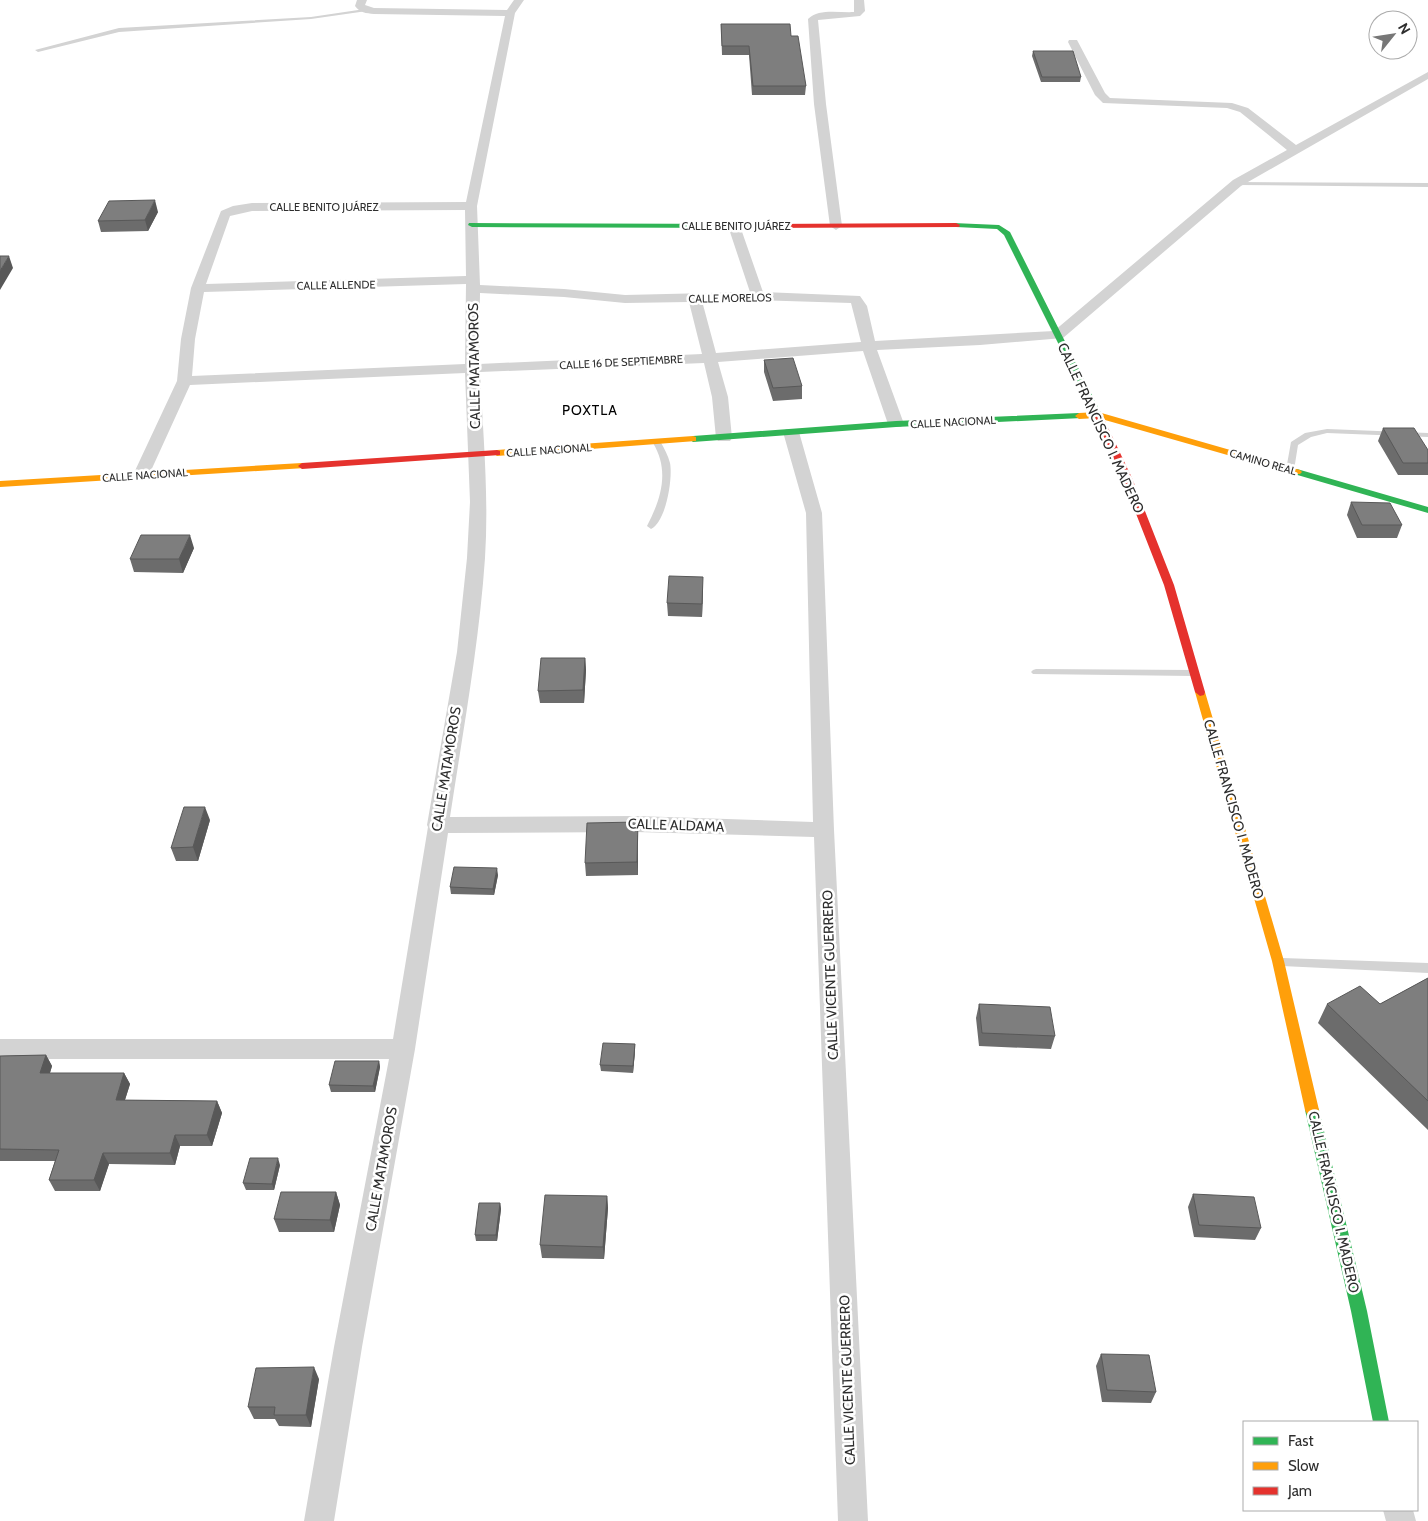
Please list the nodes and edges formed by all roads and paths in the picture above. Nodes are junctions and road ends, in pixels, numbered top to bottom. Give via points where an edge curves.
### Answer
1 (859, 0) edge
2 (364, 5) edge
3 (515, 6) edge
4 (1073, 42) dead end
5 (38, 50) dead end
6 (1428, 75) edge
7 (1295, 150) junction
8 (1237, 183) junction
9 (1428, 184) edge
10 (471, 216) junction
11 (734, 226) junction
12 (836, 226) junction
13 (1000, 228) joint
14 (473, 285) junction
15 (198, 288) junction
16 (758, 296) junction
17 (695, 299) junction
18 (1058, 335) junction
19 (869, 346) junction
20 (710, 358) junction
21 (472, 369) junction
22 (184, 381) junction
23 (1098, 415) junction
24 (896, 424) junction
25 (791, 432) junction
26 (1428, 436) edge
27 (724, 438) junction
28 (657, 443) junction
29 (476, 455) junction
30 (1290, 470) junction
31 (140, 475) junction
32 (0, 484) edge
33 (1428, 510) edge
34 (651, 526) dead end
35 (1036, 672) dead end
36 (1194, 673) junction
37 (437, 825) junction
38 (824, 830) junction
39 (1278, 961) junction
40 (1428, 968) edge
41 (0, 1049) edge
42 (403, 1049) junction
43 (1381, 1421) edge
44 (319, 1521) edge
45 (853, 1521) edge

1 - 12 street via 858,14 813,19
2 - 3 street
2 - 5 lane via 311,18 119,30
3 - 10 street, CALLE MATAMOROS
4 - 7 street via 1100,96 1108,102 1228,105 1244,110
6 - 7 street
7 - 8 street
8 - 9 lane
8 - 18 street
10 - 11 street, CALLE BENITO JUÁREZ
10 - 14 street, CALLE MATAMOROS
10 - 15 street, CALLE BENITO JUÁREZ via 237,208 225,214
11 - 12 street, CALLE BENITO JUÁREZ
11 - 16 street
12 - 13 street, CALLE BENITO JUÁREZ via 982,225
13 - 18 street, CALLE FRANCISCO I. MADERO via 1007,234
14 - 15 street, CALLE ALLENDE
14 - 17 street, CALLE MORELOS via 625,299
14 - 21 street, CALLE MATAMOROS
15 - 22 street
16 - 17 street, CALLE MORELOS
16 - 19 street, CALLE MORELOS via 855,299 860,306
17 - 20 street
18 - 19 street, CALLE 16 DE SEPTIEMBRE
18 - 23 street, CALLE FRANCISCO I. MADERO
19 - 20 street, CALLE 16 DE SEPTIEMBRE
19 - 24 street, CALLE MORELOS
20 - 21 street, CALLE 16 DE SEPTIEMBRE
20 - 27 street via 720,398
21 - 22 street, CALLE 16 DE SEPTIEMBRE
21 - 29 street, CALLE MATAMOROS
22 - 31 street
23 - 24 street, CALLE NACIONAL
23 - 30 street, CAMINO REAL
23 - 36 street, CALLE FRANCISCO I. MADERO via 1169,585
24 - 25 street, CALLE NACIONAL
25 - 27 street, CALLE NACIONAL
25 - 38 street, CALLE VICENTE GUERRERO via 814,513
26 - 30 lane via 1326,431 1308,435 1294,444
27 - 28 street, CALLE NACIONAL
28 - 29 street, CALLE NACIONAL
28 - 34 lane via 665,452 668,465 660,511
29 - 31 street, CALLE NACIONAL
29 - 37 street, CALLE MATAMOROS via 476,558 466,652
30 - 33 street, CAMINO REAL
31 - 32 street, CALLE NACIONAL
35 - 36 lane
36 - 39 street, CALLE FRANCISCO I. MADERO
37 - 38 street, CALLE ALDAMA via 636,824
37 - 42 street, CALLE MATAMOROS
38 - 45 street, CALLE VICENTE GUERRERO
39 - 40 lane
39 - 43 street, CALLE FRANCISCO I. MADERO via 1359,1311
41 - 42 street
42 - 44 street, CALLE MATAMOROS

